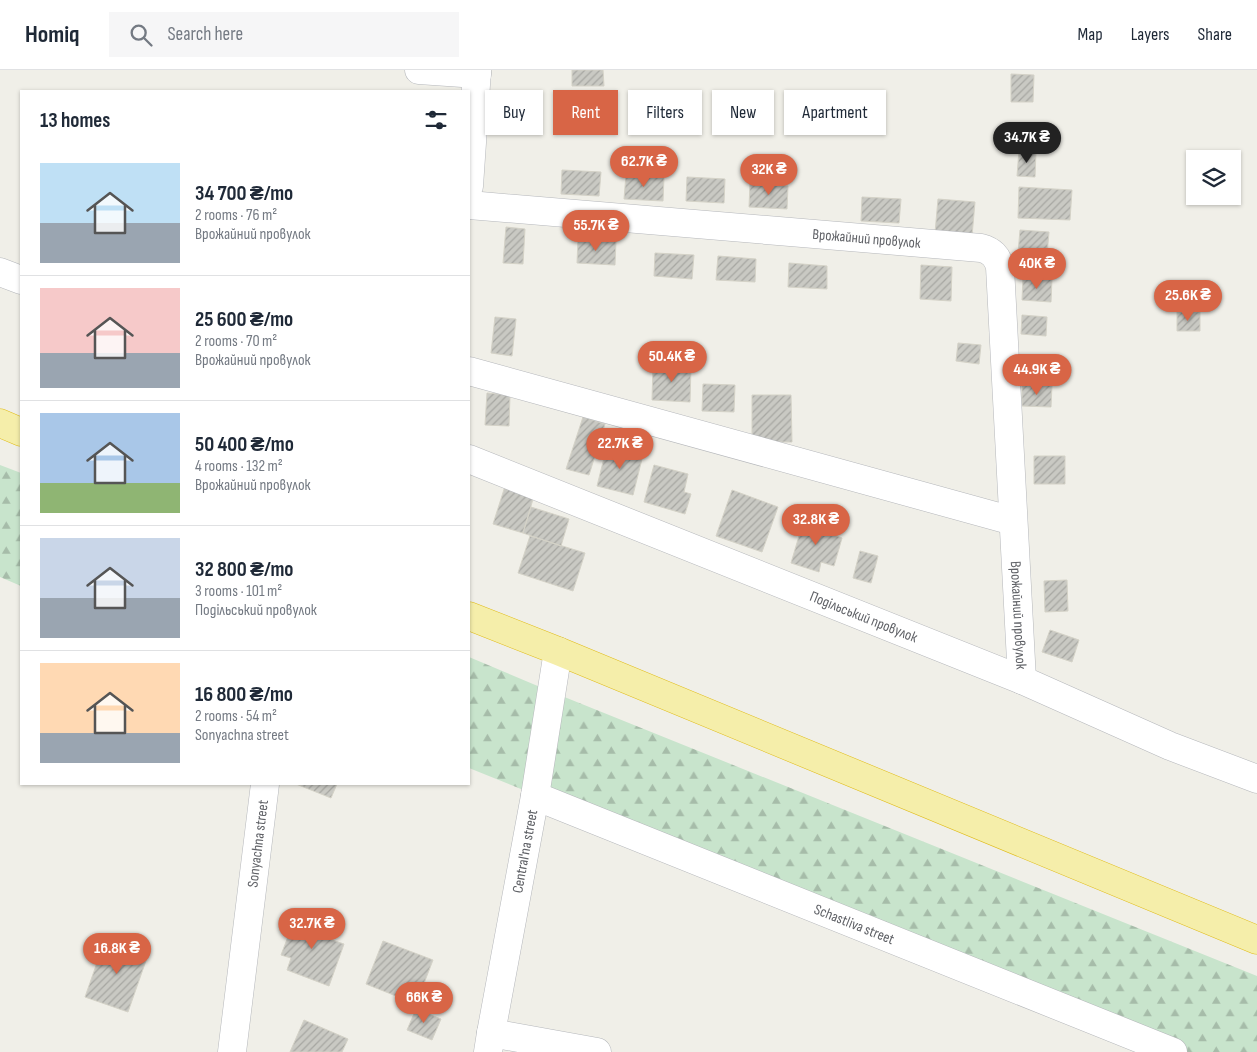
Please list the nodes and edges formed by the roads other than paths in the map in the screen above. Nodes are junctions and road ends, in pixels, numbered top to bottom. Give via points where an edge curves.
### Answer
1 (418, 70) edge
2 (477, 72) edge
3 (470, 172) edge
4 (470, 205) edge
5 (0, 272) edge
6 (20, 280) edge
7 (470, 371) edge
8 (0, 423) edge
9 (20, 432) edge
10 (470, 459) edge
11 (1013, 521) junction
12 (470, 616) edge
13 (558, 651) junction
14 (1022, 680) junction
15 (1257, 779) edge
16 (266, 785) edge
17 (535, 796) junction
18 (1257, 940) edge
19 (490, 1042) edge
20 (232, 1052) edge
21 (597, 1052) edge
22 (1173, 1052) edge

1 - 2 street
2 - 3 street
4 - 11 street, Врожайний провулок via 988,250 994,254 1000,267
5 - 6 street
7 - 11 street
8 - 9 highway
10 - 14 street, Подільський провулок
11 - 14 street, Врожайний провулок
12 - 13 highway
13 - 17 street, Central'na street
13 - 18 highway
14 - 15 street, Подільський провулок via 1170,746
16 - 20 street, Sonyachna street
17 - 19 street, Central'na street
17 - 22 street, Schastliva street
19 - 21 street

